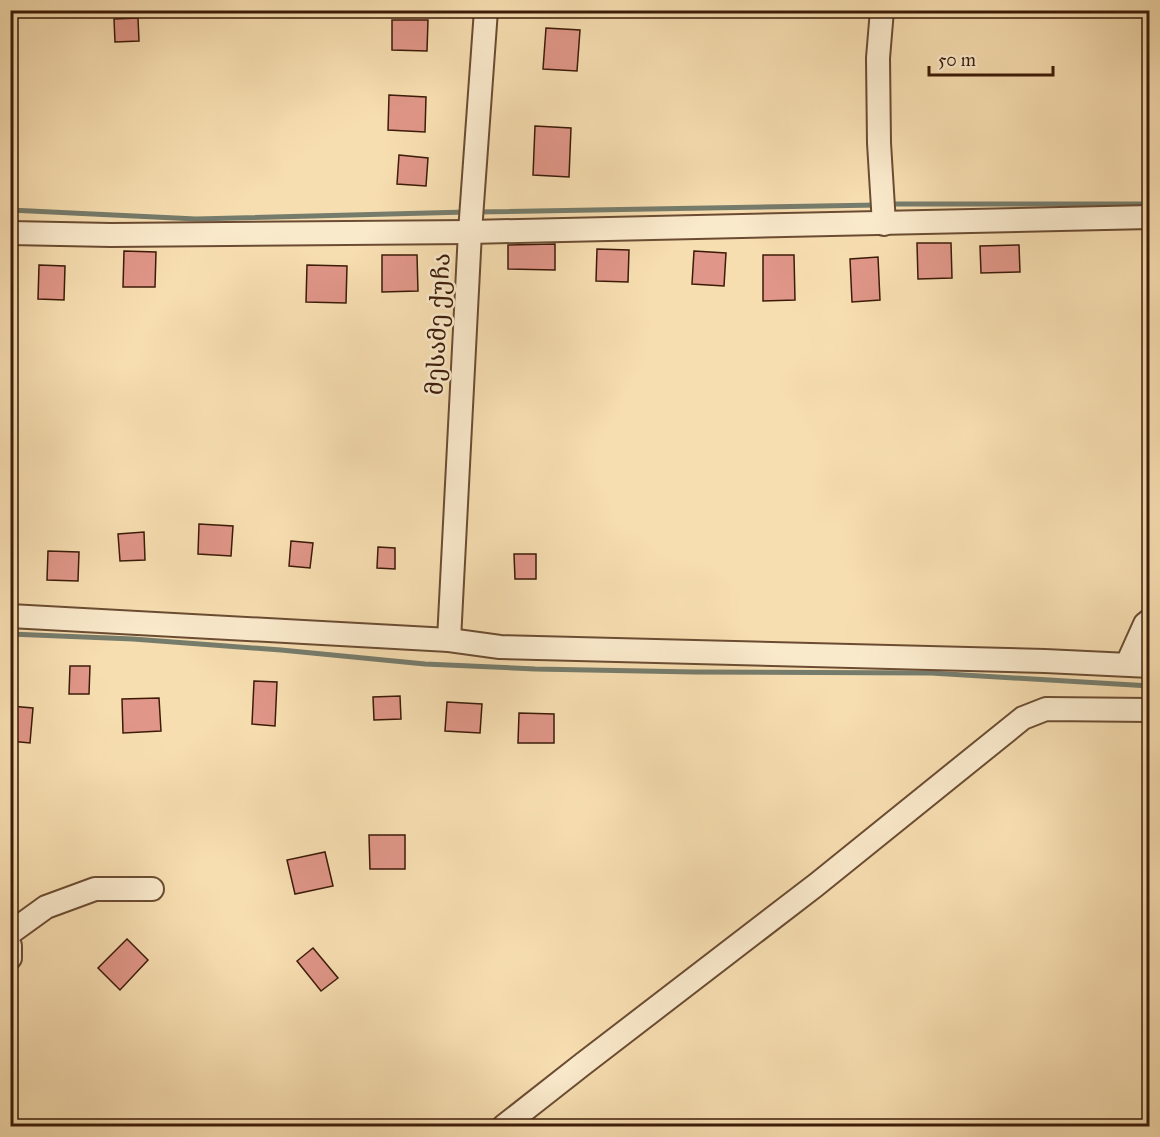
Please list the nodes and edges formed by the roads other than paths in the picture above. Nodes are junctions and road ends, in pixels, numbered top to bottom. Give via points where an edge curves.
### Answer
1 (486, 10) edge
2 (882, 10) edge
3 (1149, 217) edge
4 (884, 224) junction
5 (470, 232) junction
6 (10, 233) edge
7 (10, 616) edge
8 (1149, 620) edge
9 (449, 640) junction
10 (1127, 664) junction
11 (1149, 666) edge
12 (1149, 710) edge
13 (152, 889) dead end
14 (10, 933) edge
15 (10, 946) edge
16 (10, 958) edge
17 (504, 1126) edge

1 - 5 street, მესამე ქუჩა
2 - 4 street via 878,58
3 - 4 street
4 - 5 street
5 - 6 street
5 - 9 street, მესამე ქუჩა
7 - 9 street
8 - 10 street
9 - 10 street via 500,647
10 - 11 street
12 - 17 street via 1046,709 1023,718 816,885
13 - 14 street via 95,889 46,907
15 - 16 street

